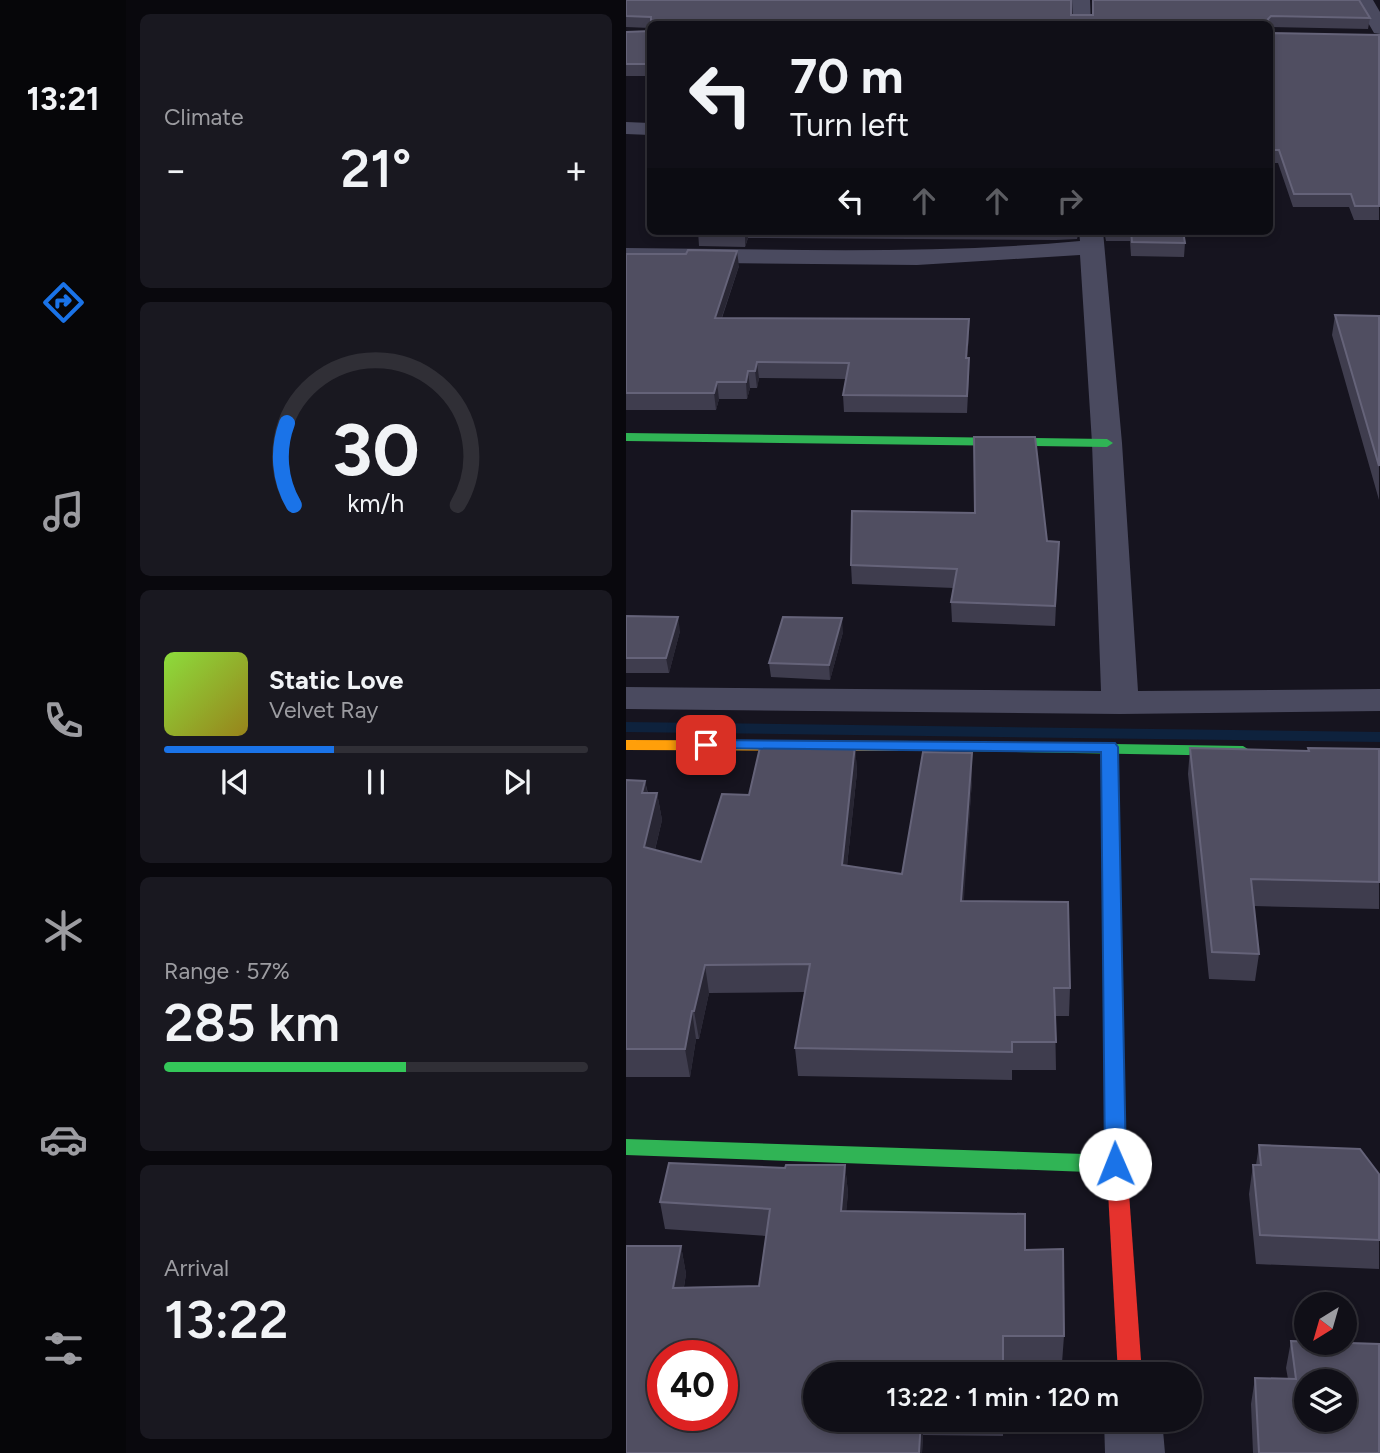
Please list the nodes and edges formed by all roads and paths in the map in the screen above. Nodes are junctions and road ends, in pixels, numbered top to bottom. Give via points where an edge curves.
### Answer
1 (1081, 0) edge
2 (1364, 0) edge
3 (1082, 21) edge
4 (1375, 35) edge
5 (626, 128) edge
6 (647, 129) edge
7 (1091, 239) edge
8 (626, 255) edge
9 (626, 438) edge
10 (1107, 443) junction
11 (626, 698) edge
12 (1380, 700) edge
13 (1120, 703) junction
14 (626, 744) edge
15 (1110, 747) junction
16 (1258, 751) edge
17 (626, 1147) edge
18 (1115, 1164) junction
19 (1128, 1362) edge
20 (1134, 1432) edge
21 (1135, 1453) edge

1 - 3 street
2 - 4 street
5 - 6 street
7 - 8 street via 1039,254 949,258
7 - 10 street
9 - 10 street
10 - 13 street
11 - 13 street
12 - 13 street
14 - 15 street
15 - 16 street
15 - 18 street
17 - 18 street
18 - 19 street
20 - 21 street

